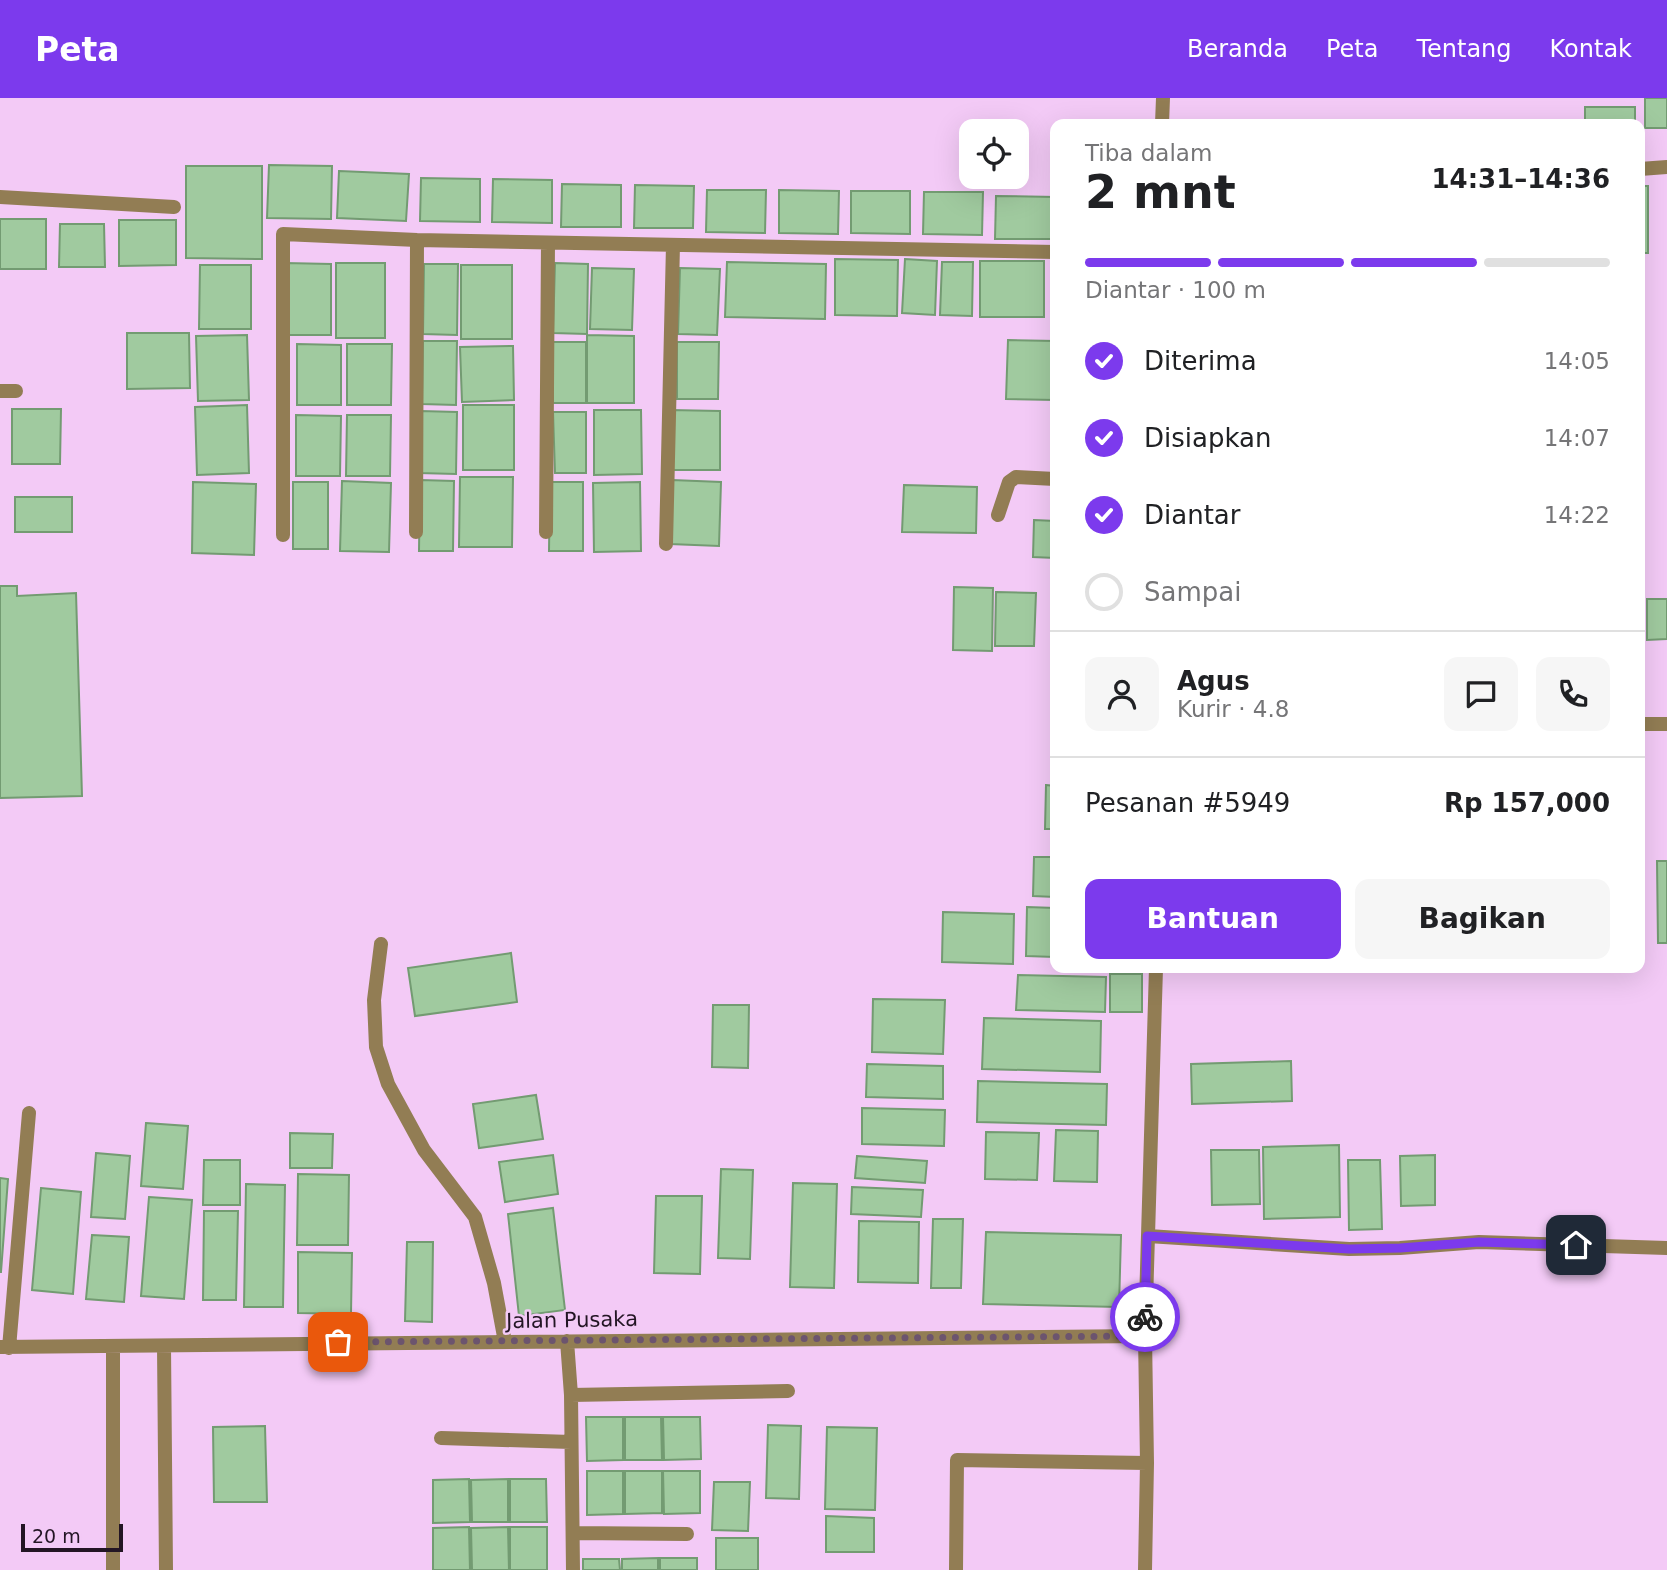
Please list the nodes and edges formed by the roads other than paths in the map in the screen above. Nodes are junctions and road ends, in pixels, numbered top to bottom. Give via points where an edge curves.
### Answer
1 (1163, 98) edge
2 (1163, 119) edge
3 (1667, 167) edge
4 (1645, 169) edge
5 (0, 197) edge
6 (174, 207) dead end
7 (417, 240) junction
8 (548, 243) junction
9 (673, 245) junction
10 (1050, 252) edge
11 (0, 391) edge
12 (16, 391) dead end
13 (1050, 479) edge
14 (998, 516) dead end
15 (415, 532) dead end
16 (546, 532) dead end
17 (284, 535) dead end
18 (666, 544) dead end
19 (1645, 724) edge
20 (1667, 724) edge
21 (381, 944) dead end
22 (1156, 973) edge
23 (29, 1113) dead end
24 (1147, 1236) junction
25 (1667, 1248) edge
26 (1145, 1336) junction
27 (567, 1341) junction
28 (505, 1342) junction
29 (113, 1346) junction
30 (164, 1346) junction
31 (5, 1347) edge
32 (788, 1391) dead end
33 (571, 1395) junction
34 (441, 1438) dead end
35 (571, 1442) junction
36 (1147, 1463) junction
37 (574, 1533) junction
38 (687, 1534) dead end
39 (113, 1570) edge
40 (166, 1570) edge
41 (573, 1570) edge
42 (956, 1570) edge
43 (1145, 1570) edge

1 - 2 street
3 - 4 street
5 - 6 street
7 - 8 street
7 - 15 street
7 - 17 street via 283,234
8 - 9 street
8 - 16 street
9 - 10 street
9 - 18 street
11 - 12 street
13 - 14 street via 1016,477 1009,482
19 - 20 street
21 - 28 street via 374,1000 376,1047 388,1084 424,1150 475,1217
22 - 24 street
23 - 31 street
24 - 25 street via 1349,1249 1479,1242
24 - 26 street
26 - 27 street, Jalan Pusaka
26 - 36 street
27 - 28 street, Jalan Pusaka
27 - 33 street
28 - 30 street, Jalan Pusaka
29 - 30 street, Jalan Pusaka
29 - 31 street, Jalan Pusaka
29 - 39 street
30 - 40 street
32 - 33 street
33 - 35 street
34 - 35 street
35 - 37 street
36 - 42 street via 957,1460
36 - 43 street
37 - 38 street
37 - 41 street

